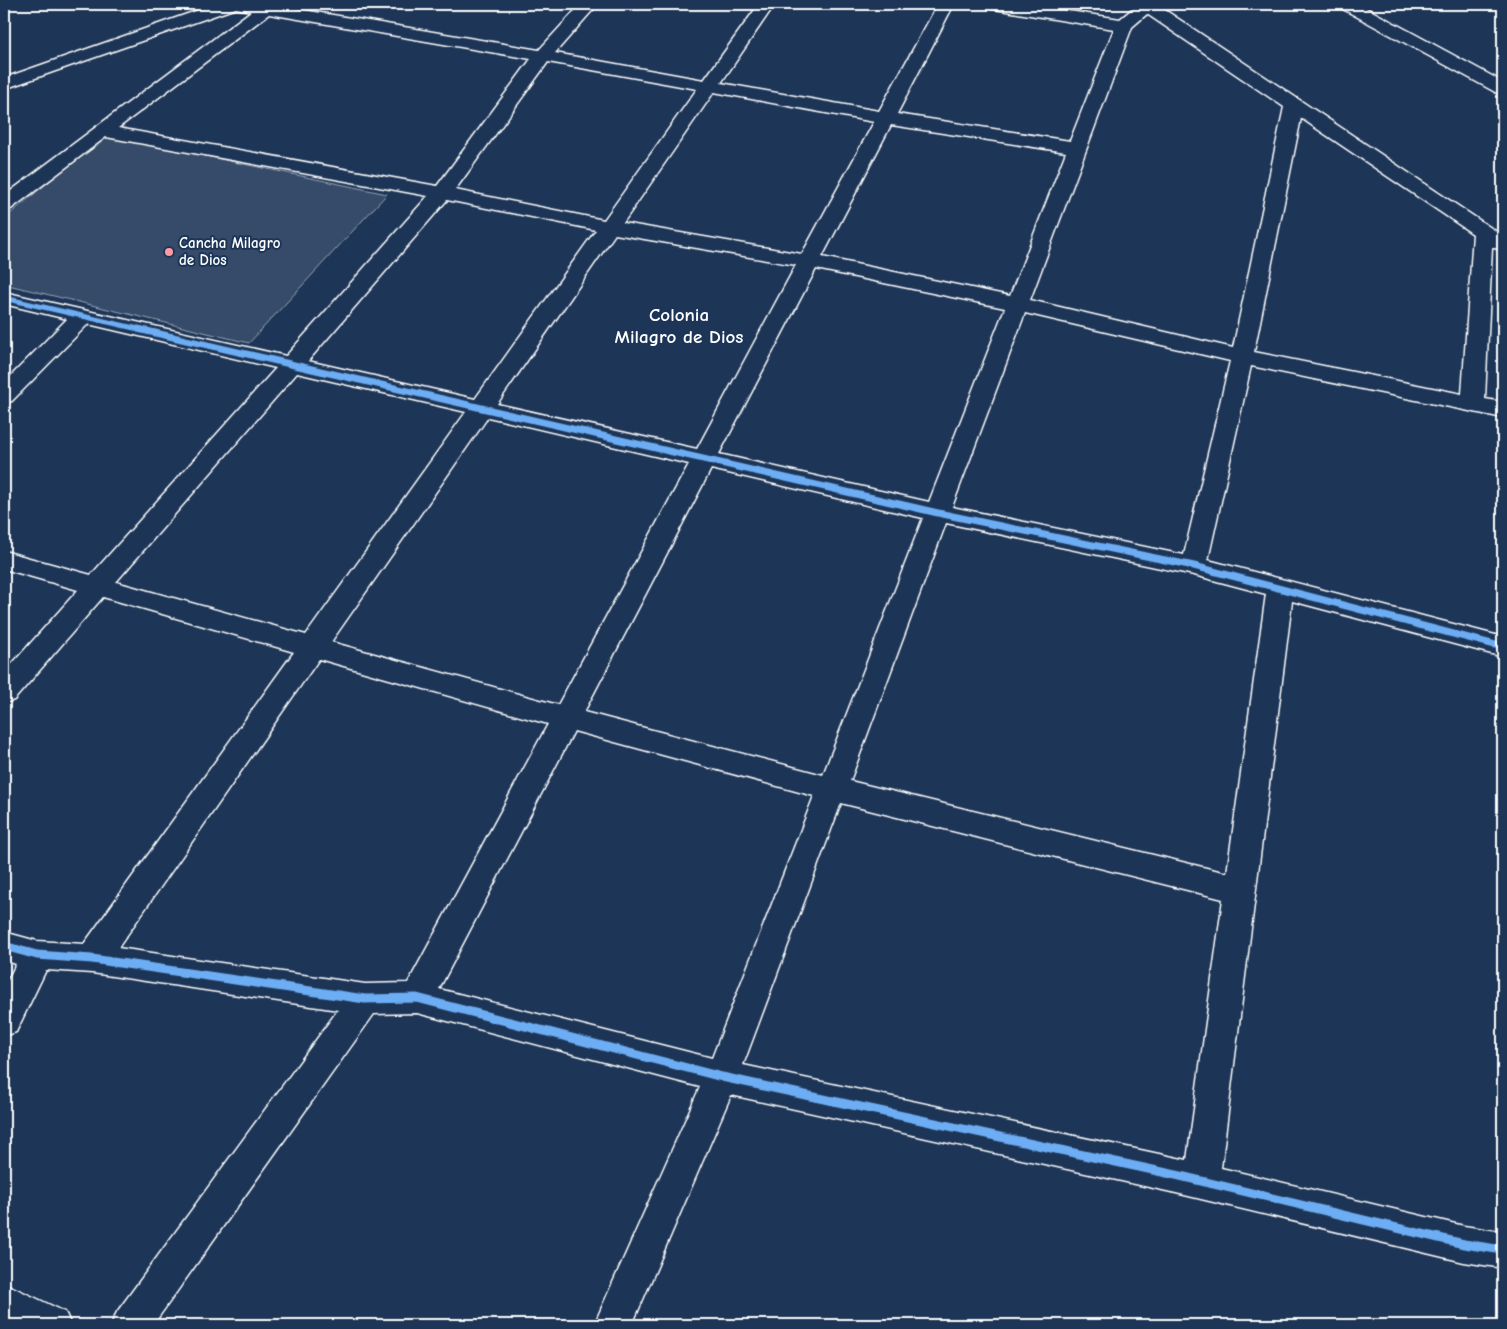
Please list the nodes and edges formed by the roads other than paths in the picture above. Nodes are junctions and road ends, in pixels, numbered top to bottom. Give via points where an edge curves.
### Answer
1 (232, 4) edge
2 (240, 4) edge
3 (590, 4) edge
4 (767, 4) edge
5 (946, 4) edge
6 (994, 4) edge
7 (1146, 4) edge
8 (1347, 4) edge
9 (266, 9) junction
10 (1124, 25) junction
11 (543, 56) junction
12 (4, 84) edge
13 (709, 86) junction
14 (1503, 89) edge
15 (1294, 105) junction
16 (885, 118) junction
17 (103, 131) junction
18 (1077, 148) junction
19 (442, 193) junction
20 (4, 205) edge
21 (609, 228) junction
22 (1483, 231) junction
23 (1503, 245) edge
24 (809, 261) junction
25 (4, 298) edge
26 (1018, 304) junction
27 (83, 316) junction
28 (1242, 358) junction
29 (291, 364) junction
30 (4, 396) edge
31 (1472, 404) junction
32 (481, 409) junction
33 (1503, 410) edge
34 (704, 458) junction
35 (938, 513) junction
36 (4, 560) edge
37 (1194, 566) junction
38 (97, 585) junction
39 (1280, 588) junction
40 (1503, 647) edge
41 (312, 648) junction
42 (4, 692) edge
43 (566, 718) junction
44 (832, 789) junction
45 (1240, 890) junction
46 (4, 946) edge
47 (37, 955) junction
48 (92, 960) junction
49 (417, 998) junction
50 (364, 999) junction
51 (4, 1022) edge
52 (722, 1077) junction
53 (1202, 1181) junction
54 (1503, 1250) edge
55 (4, 1302) edge
56 (52, 1325) edge
57 (130, 1325) edge
58 (613, 1325) edge

1 - 12 street
2 - 9 street
3 - 11 street
4 - 13 street
5 - 16 street
6 - 10 street
7 - 10 street
7 - 15 street
8 - 14 street
9 - 11 street
9 - 17 street
10 - 18 street
11 - 13 street
11 - 19 street
13 - 16 street
13 - 21 street
15 - 22 street
15 - 28 street
16 - 18 street
16 - 24 street
17 - 19 street
17 - 20 street
18 - 26 street
19 - 21 street
19 - 29 street
21 - 24 street
21 - 32 street
22 - 23 street
22 - 31 street
24 - 26 street
24 - 34 street
25 - 27 street
26 - 28 street
26 - 35 street
27 - 29 street
27 - 30 street
28 - 31 street
28 - 37 street
29 - 32 street
29 - 38 street
31 - 33 street
32 - 34 street
32 - 41 street
34 - 35 street
34 - 43 street
35 - 37 street
35 - 44 street
36 - 38 street
37 - 39 street
38 - 41 street
38 - 42 street
39 - 40 street
39 - 45 street
41 - 43 street
41 - 48 street
43 - 44 street
43 - 49 street
44 - 45 street
44 - 52 street
45 - 53 street
46 - 47 street
47 - 48 street
47 - 51 street
48 - 50 street
49 - 50 street
49 - 52 street
50 - 57 street
52 - 53 street
52 - 58 street
53 - 54 street via 1464,1244
55 - 56 street

